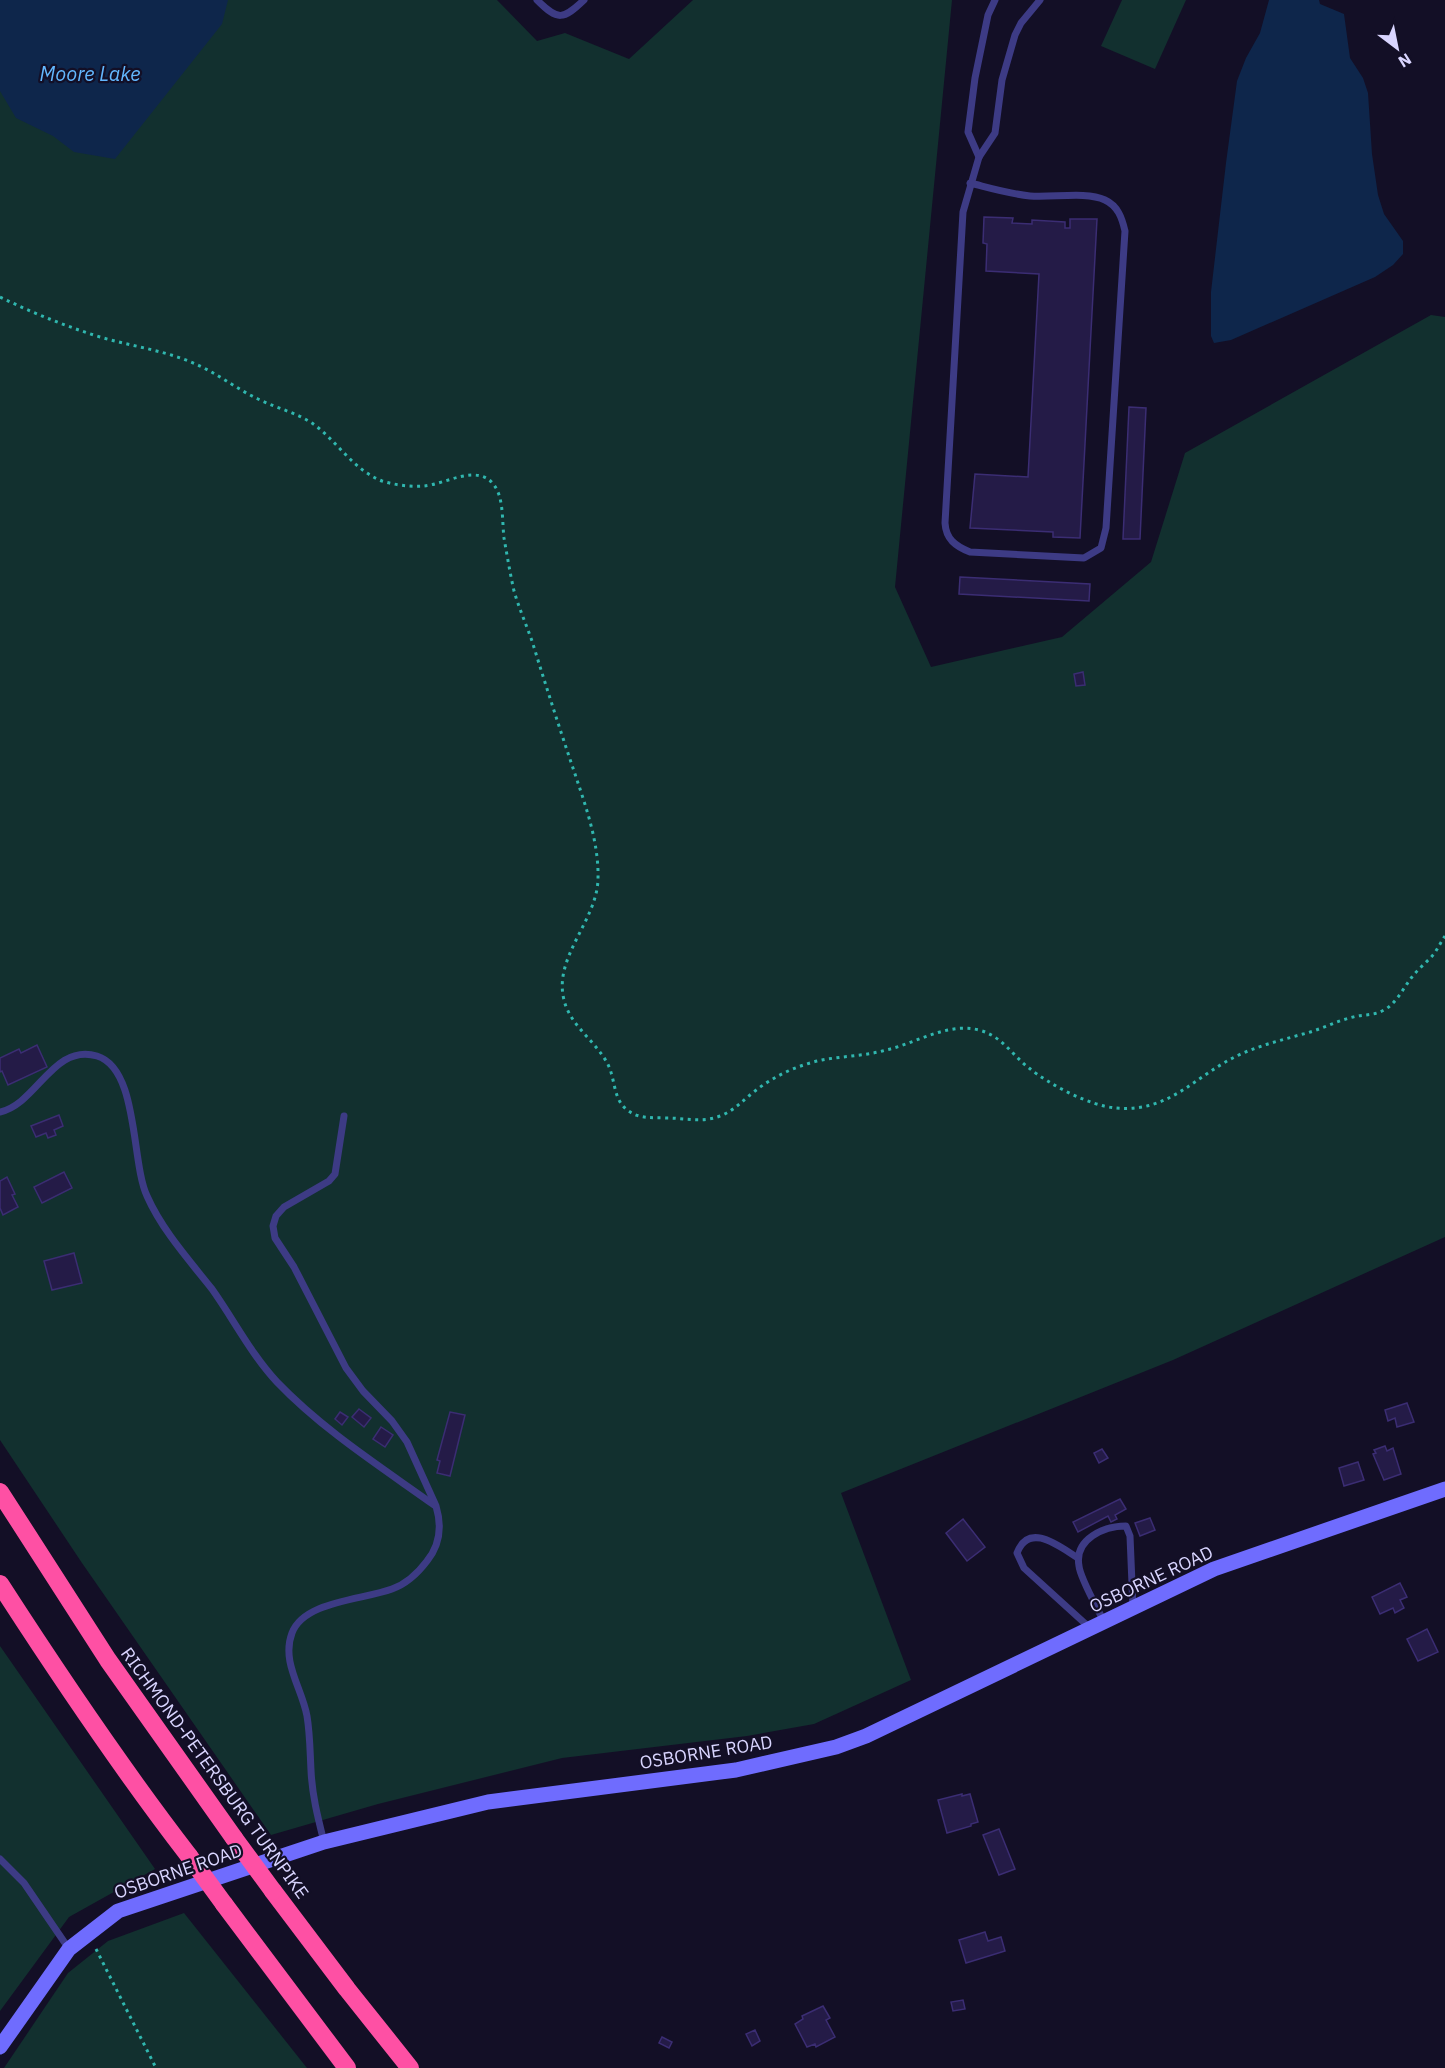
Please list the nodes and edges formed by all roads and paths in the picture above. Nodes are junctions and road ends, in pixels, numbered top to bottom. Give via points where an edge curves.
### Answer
1 (537, 0) edge
2 (584, 0) edge
3 (995, 0) edge
4 (1036, 2) edge
5 (979, 157) junction
6 (970, 183) junction
7 (0, 297) edge
8 (1445, 936) edge
9 (0, 1112) edge
10 (344, 1116) dead end
11 (1445, 1489) edge
12 (0, 1492) edge
13 (436, 1506) junction
14 (1078, 1558) junction
15 (0, 1584) edge
16 (1133, 1608) junction
17 (1097, 1625) junction
18 (324, 1842) junction
19 (0, 1859) edge
20 (89, 1934) junction
21 (69, 1949) junction
22 (0, 2047) edge
23 (156, 2068) edge
24 (347, 2068) edge
25 (410, 2068) edge

1 - 2 lane via 550,12 562,16
3 - 5 lane via 988,15 975,78 968,132
4 - 5 lane via 1015,35 1002,80 995,133
5 - 6 lane
6 - 6 lane via 963,212 946,531 954,543 970,552 1084,558 1101,548 1106,528 1125,231 1122,218 1106,200 1094,197 1032,196
7 - 8 path via 49,320 195,363 262,401 301,416 378,480 421,486 475,475 494,484 499,493 515,594 596,850 597,896 564,969 564,1001 570,1015 609,1065 619,1101 636,1116 702,1121 718,1117 784,1073 830,1059 882,1052 943,1030 960,1028 994,1036 1034,1072 1090,1103 1135,1108 1159,1103 1178,1095 1208,1071 1239,1054 1383,1011 1393,1004
9 - 13 lane via 12,1109 48,1072 75,1055 87,1054 108,1062 131,1110 140,1176 156,1215 257,1357 322,1422
10 - 13 lane via 335,1174 284,1207 273,1226 275,1238 346,1368 407,1442
11 - 16 street, OSBORNE ROAD via 1214,1569
12 - 25 highway, RICHMOND-PETERSBURG TURNPIKE, bridge via 108,1660 234,1838
13 - 18 lane via 438,1542 420,1570 393,1589 318,1608 306,1614 291,1634 290,1666 306,1713 315,1807
14 - 16 lane via 1090,1536 1103,1528 1126,1526 1130,1536
14 - 17 lane
14 - 17 lane via 1042,1537 1029,1538 1017,1552 1024,1568
15 - 24 highway, bridge via 147,1802
16 - 17 street, OSBORNE ROAD
17 - 18 street, OSBORNE ROAD via 836,1747 736,1770 488,1802
18 - 20 street, OSBORNE ROAD via 118,1911
19 - 21 lane via 24,1883
20 - 21 street, OSBORNE ROAD
20 - 23 path
21 - 22 street, OSBORNE ROAD

